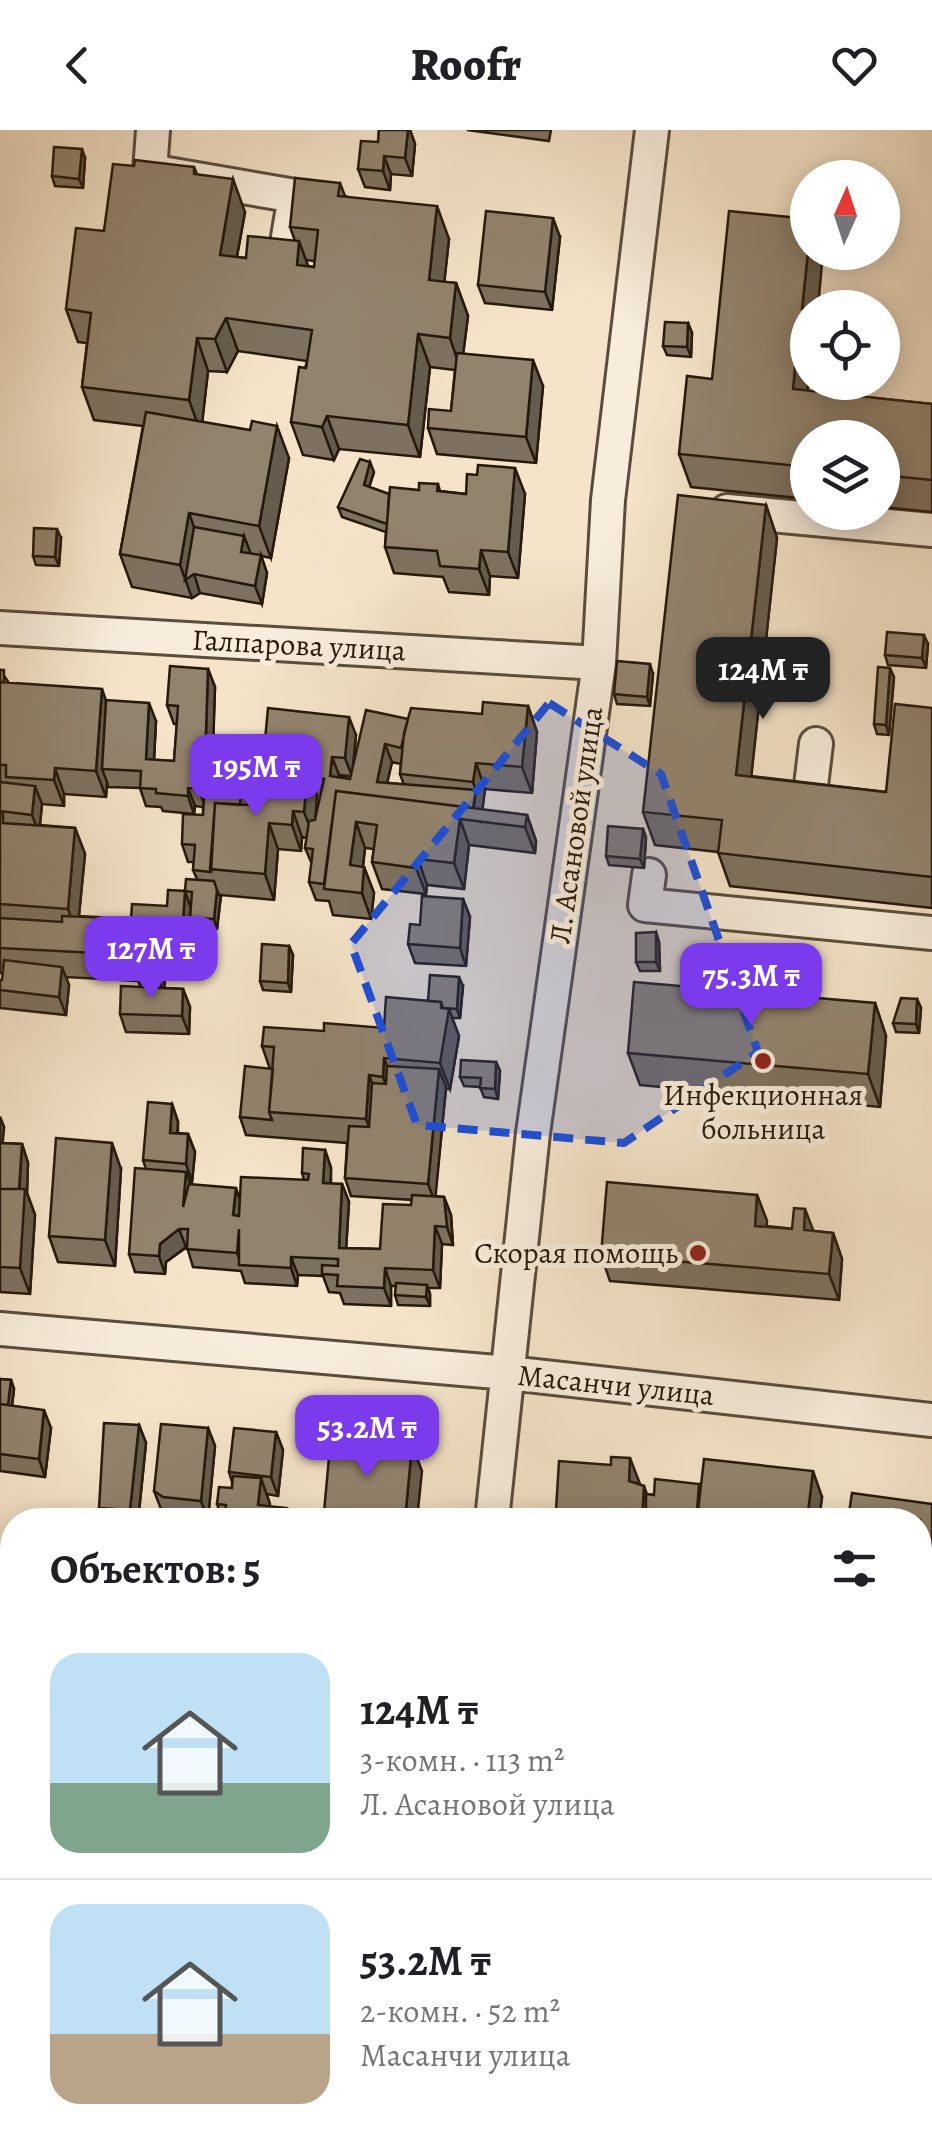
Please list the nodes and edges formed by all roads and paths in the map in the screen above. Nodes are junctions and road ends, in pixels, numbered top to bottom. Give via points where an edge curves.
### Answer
1 (152, 130) edge
2 (652, 130) edge
3 (288, 237) edge
4 (708, 510) edge
5 (932, 530) edge
6 (0, 628) edge
7 (599, 663) junction
8 (816, 744) dead end
9 (860, 808) edge
10 (649, 874) dead end
11 (932, 933) edge
12 (0, 1329) edge
13 (508, 1373) junction
14 (932, 1420) edge
15 (493, 1508) edge

1 - 3 street via 150,172 295,196
2 - 7 street, Л. Асановой улица via 608,500
4 - 5 street
6 - 7 street, Галпарова улица
7 - 13 street, Л. Асановой улица via 533,1133
8 - 9 street via 809,802
10 - 11 street via 645,905
12 - 13 street, Масанчи улица
13 - 14 street, Масанчи улица
13 - 15 street, Л. Асановой улица

